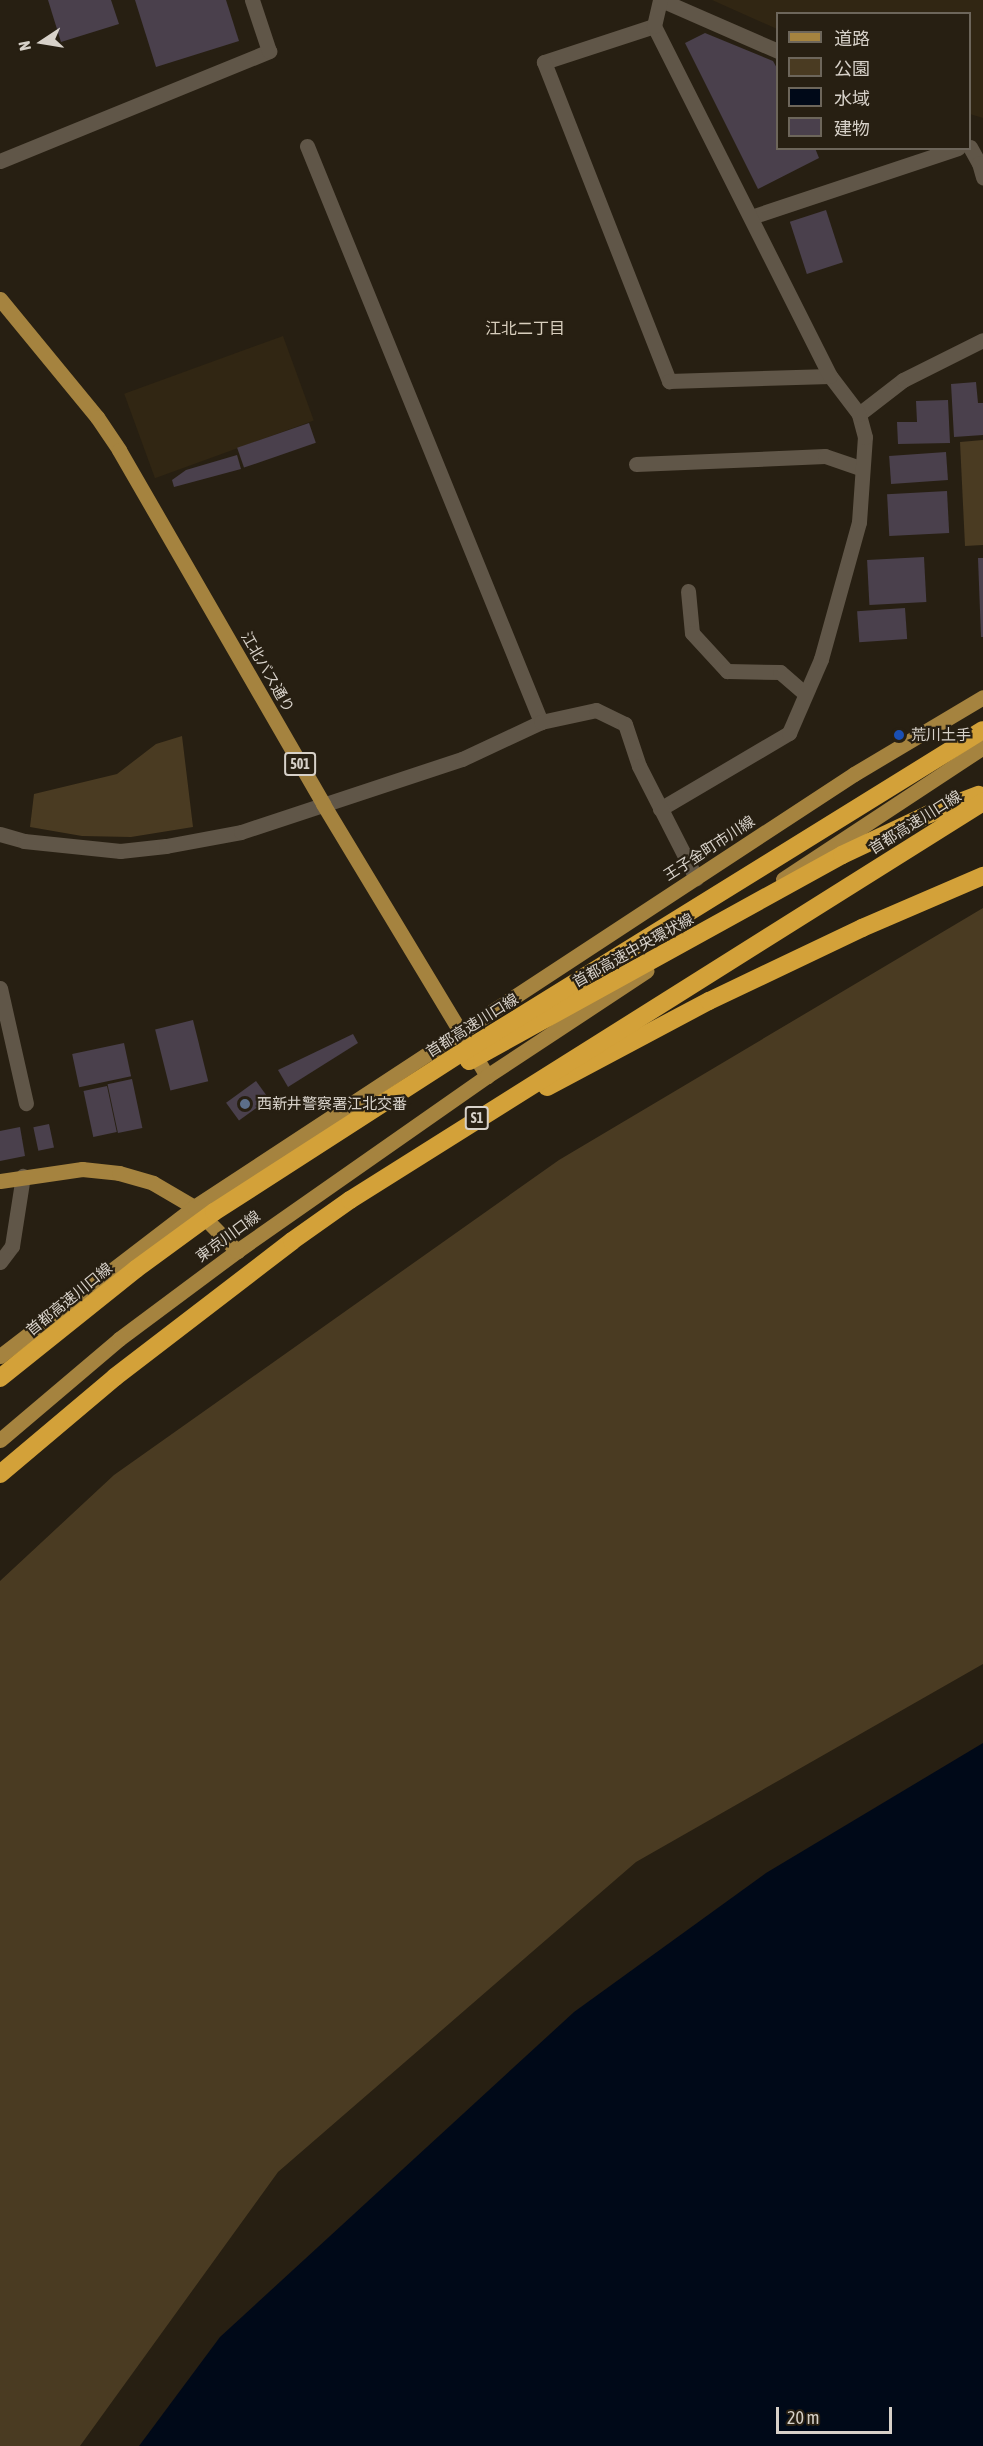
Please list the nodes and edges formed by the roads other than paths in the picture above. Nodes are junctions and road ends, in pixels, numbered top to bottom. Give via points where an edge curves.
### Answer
1 (252, 0) edge
2 (661, 0) edge
3 (654, 26) junction
4 (776, 51) edge
5 (308, 146) dead end
6 (971, 149) edge
7 (952, 150) edge
8 (0, 161) edge
9 (983, 177) edge
10 (751, 217) junction
11 (0, 299) edge
12 (983, 340) edge
13 (830, 376) junction
14 (859, 414) junction
15 (636, 464) dead end
16 (862, 469) junction
17 (688, 591) dead end
18 (805, 694) junction
19 (983, 698) edge
20 (541, 722) junction
21 (983, 730) edge
22 (983, 747) edge
23 (983, 793) edge
24 (983, 802) edge
25 (323, 804) junction
26 (660, 809) junction
27 (0, 834) edge
28 (983, 876) edge
29 (696, 878) junction
30 (0, 988) edge
31 (460, 1034) junction
32 (487, 1076) junction
33 (26, 1103) dead end
34 (307, 1151) junction
35 (410, 1162) junction
36 (23, 1176) junction
37 (0, 1181) edge
38 (194, 1207) junction
39 (237, 1251) junction
40 (0, 1262) edge
41 (0, 1356) edge
42 (0, 1378) edge
43 (0, 1440) edge
44 (0, 1474) edge

1 - 8 street via 269,51
2 - 3 street
2 - 4 street
3 - 10 street
3 - 13 street via 544,62 669,381
5 - 20 street
6 - 9 street
7 - 10 street
10 - 13 street
11 - 25 main road, 江北バス通り / 501 via 97,417 119,450
12 - 14 street via 903,380
13 - 14 street
14 - 16 street via 865,437
15 - 16 street via 825,456
16 - 18 street via 859,522 821,659
17 - 18 street via 692,633 727,671 780,672
18 - 26 street via 789,733
19 - 29 main road, 王子金町市川線 via 854,774
20 - 25 street via 462,759
20 - 26 street via 596,710 625,724 639,766
21 - 34 highway, 首都高速川口線
22 - 32 main road
23 - 34 highway, 首都高速中央環状線 via 842,855
24 - 35 highway, 首都高速川口線 / S1
25 - 27 street via 241,832 120,851 24,841
25 - 31 main road, 江北バス通り / 501
26 - 29 street
28 - 35 highway, 首都高速川口線 / S1 via 709,1001
29 - 31 main road, 王子金町市川線
30 - 33 street
31 - 32 main road, 江北バス通り / 501
31 - 38 main road
32 - 39 main road, 東京川口線
34 - 42 highway, 首都高速川口線 via 136,1269
35 - 44 highway, 首都高速川口線 / S1 via 292,1241 115,1377
36 - 37 main road
36 - 38 main road via 82,1169 120,1173 153,1183
36 - 40 street via 12,1246
38 - 39 main road
38 - 41 main road
39 - 43 main road, 東京川口線 via 119,1339

